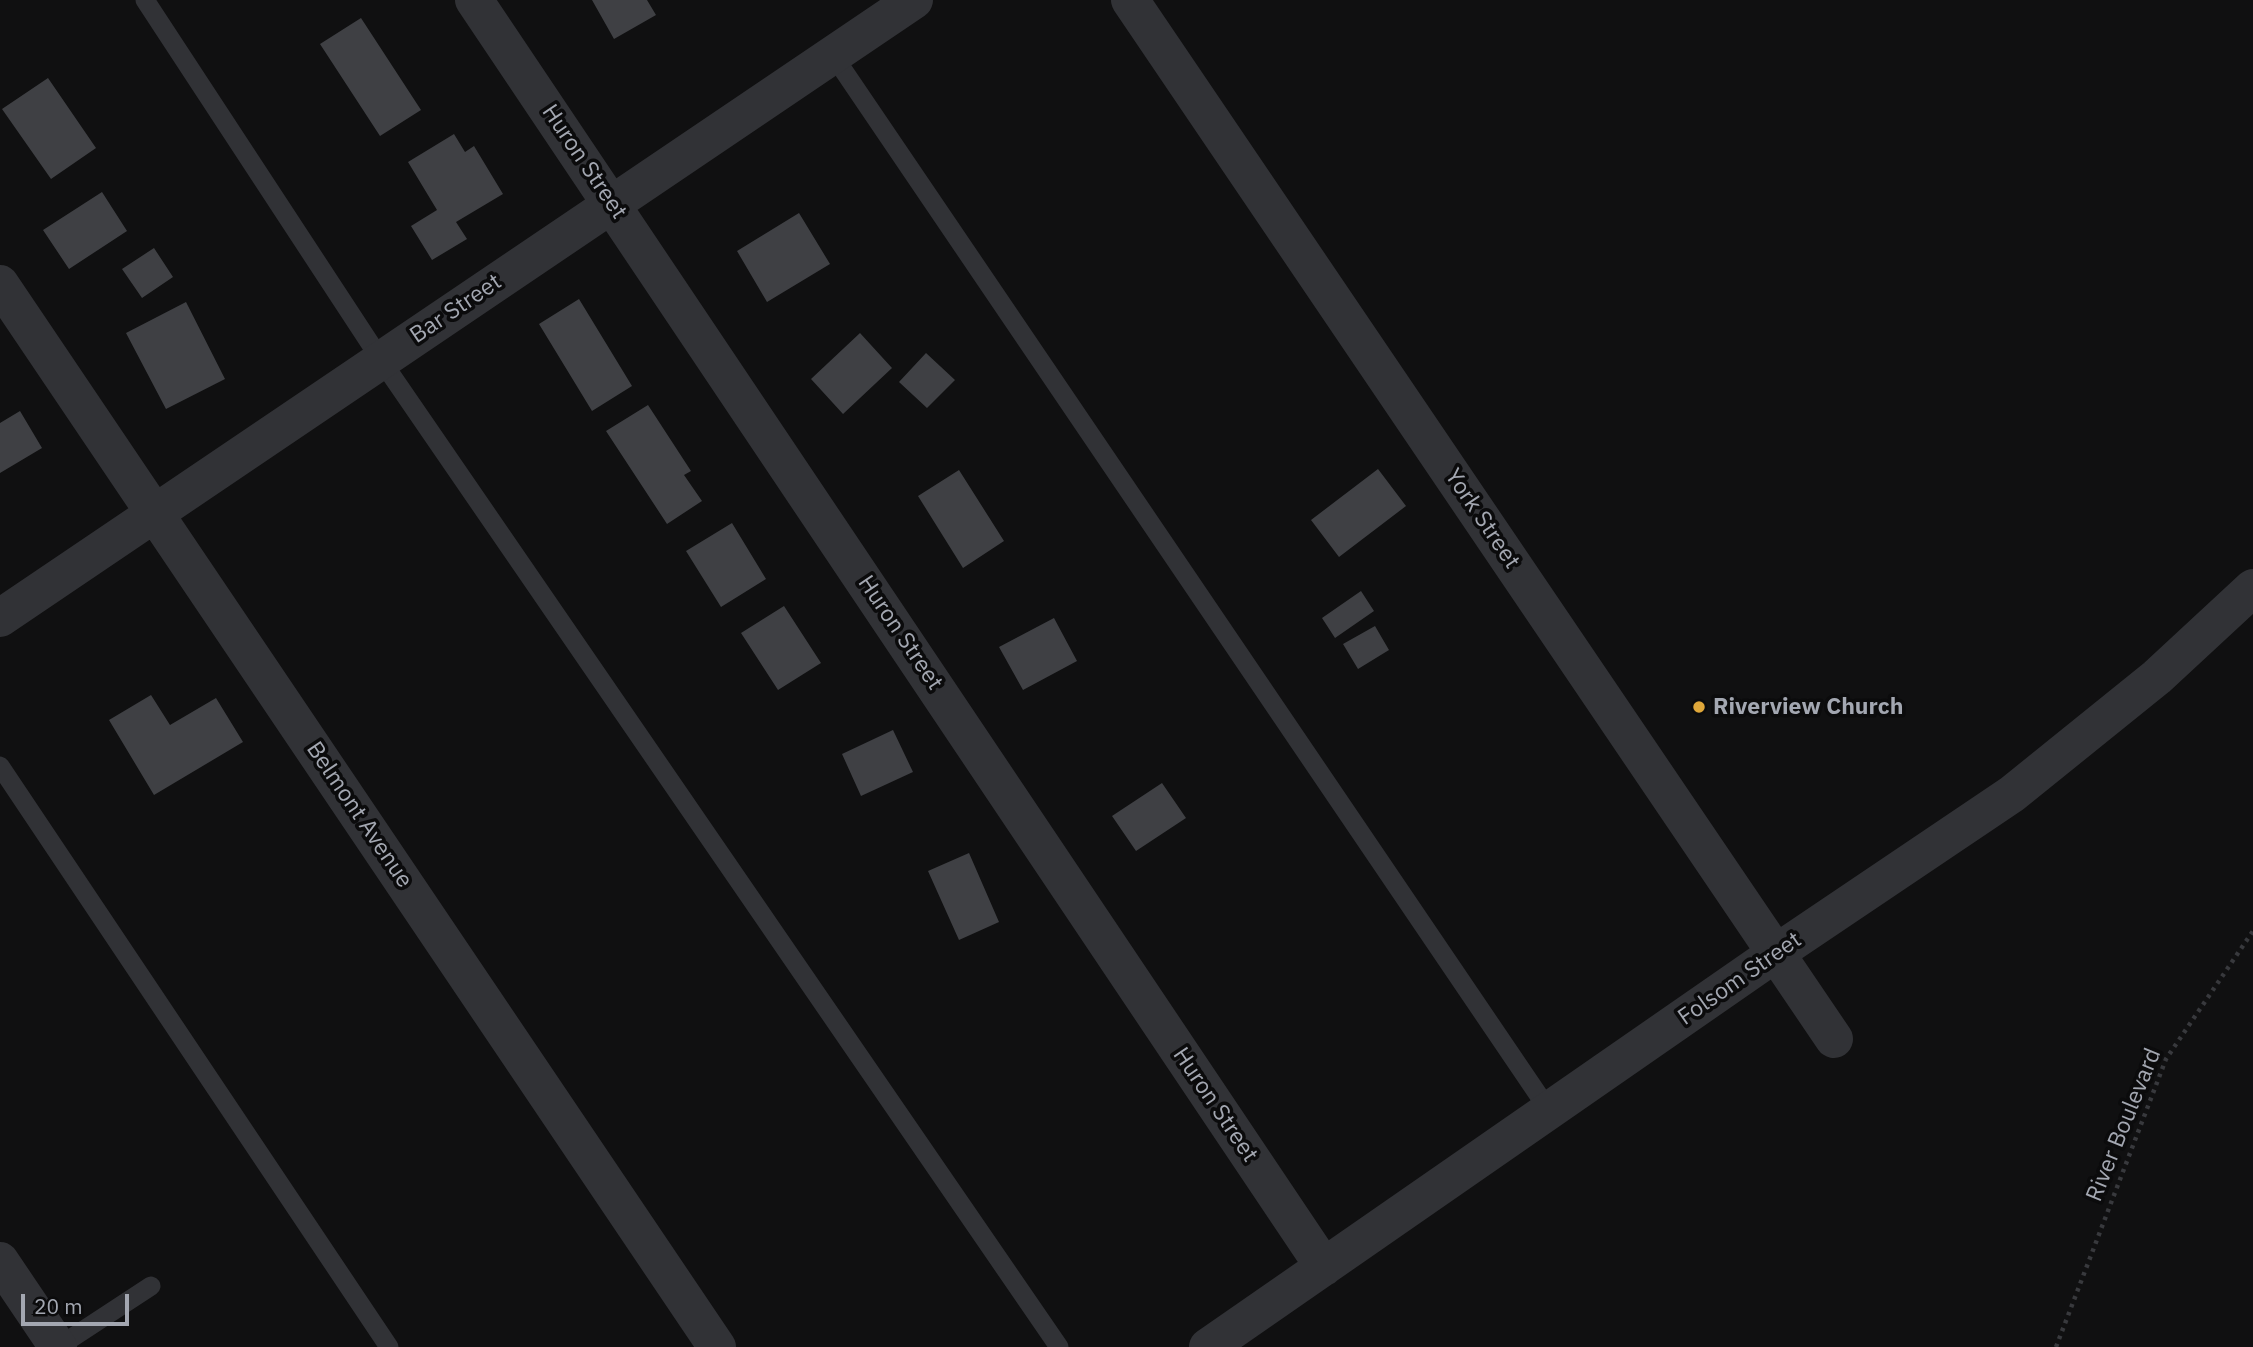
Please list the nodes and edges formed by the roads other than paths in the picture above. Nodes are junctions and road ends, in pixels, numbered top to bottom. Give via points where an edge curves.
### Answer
1 (145, 0) edge
2 (474, 0) edge
3 (914, 0) edge
4 (1130, 0) edge
5 (833, 55) junction
6 (611, 203) junction
7 (0, 284) edge
8 (381, 360) junction
9 (155, 512) junction
10 (2253, 588) edge
11 (0, 618) edge
12 (0, 766) edge
13 (1776, 953) junction
14 (1834, 1038) dead end
15 (1550, 1112) junction
16 (0, 1261) edge
17 (1324, 1267) junction
18 (152, 1286) dead end
19 (58, 1347) edge
20 (389, 1347) edge
21 (718, 1347) edge
22 (1059, 1347) edge
23 (1208, 1347) edge

1 - 8 lane
2 - 6 street, Huron Street
3 - 5 street, Bar Street
4 - 13 street, York Street
5 - 6 street, Bar Street
5 - 15 lane
6 - 8 street, Bar Street
6 - 17 street, Huron Street
7 - 9 street, Belmont Avenue
8 - 9 street, Bar Street
8 - 22 lane
9 - 11 street, Bar Street
9 - 21 street, Belmont Avenue
10 - 13 street, Folsom Street via 2157,677 2012,794
12 - 20 lane
13 - 14 street, York Street
13 - 15 street, Folsom Street
15 - 17 street, Folsom Street
16 - 19 street
17 - 23 street, Folsom Street
18 - 19 lane

